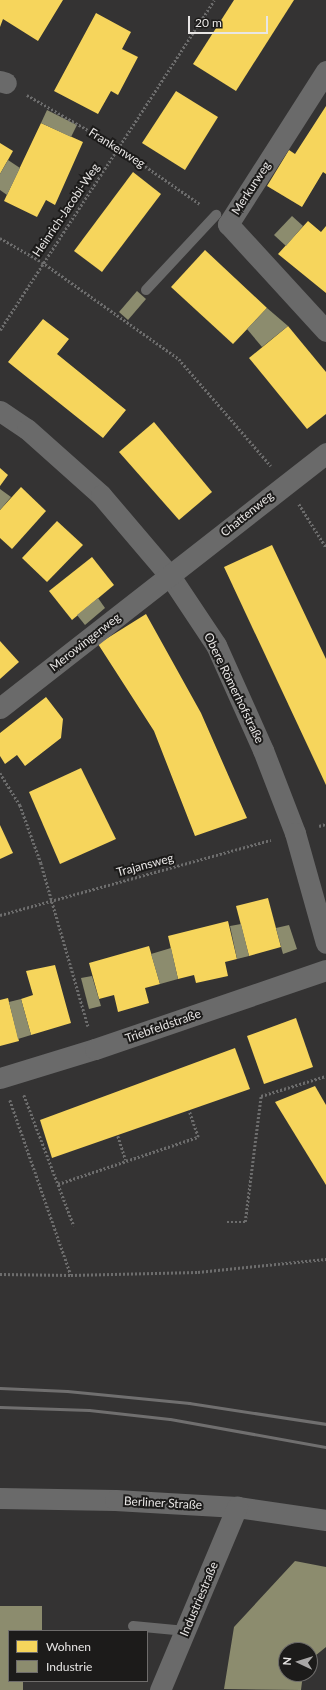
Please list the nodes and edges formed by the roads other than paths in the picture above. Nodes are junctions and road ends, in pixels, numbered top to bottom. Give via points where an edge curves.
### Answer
1 (326, 71) edge
2 (216, 215) road end
3 (146, 290) dead end
4 (326, 331) edge
5 (0, 411) edge
6 (326, 453) edge
7 (170, 576) junction
8 (0, 708) edge
9 (326, 943) edge
10 (326, 970) edge
11 (6, 1077) edge
12 (0, 1498) edge
13 (237, 1507) junction
14 (326, 1520) edge
15 (133, 1626) dead end
16 (186, 1631) junction
17 (160, 1690) edge

1 - 4 street, Merkurweg via 228,224
2 - 3 lane
5 - 7 street, Obere Römerhofstraße via 27,428 101,495
6 - 7 street, Chattenweg
7 - 8 street, Merowingerweg
7 - 9 street, Obere Römerhofstraße via 216,645 263,750 295,833
10 - 11 street, Triebfeldstraße
12 - 13 street, Berliner Straße via 115,1500
13 - 14 street, Berliner Straße
13 - 16 street, Industriestraße
15 - 16 lane
16 - 17 street, Industriestraße

